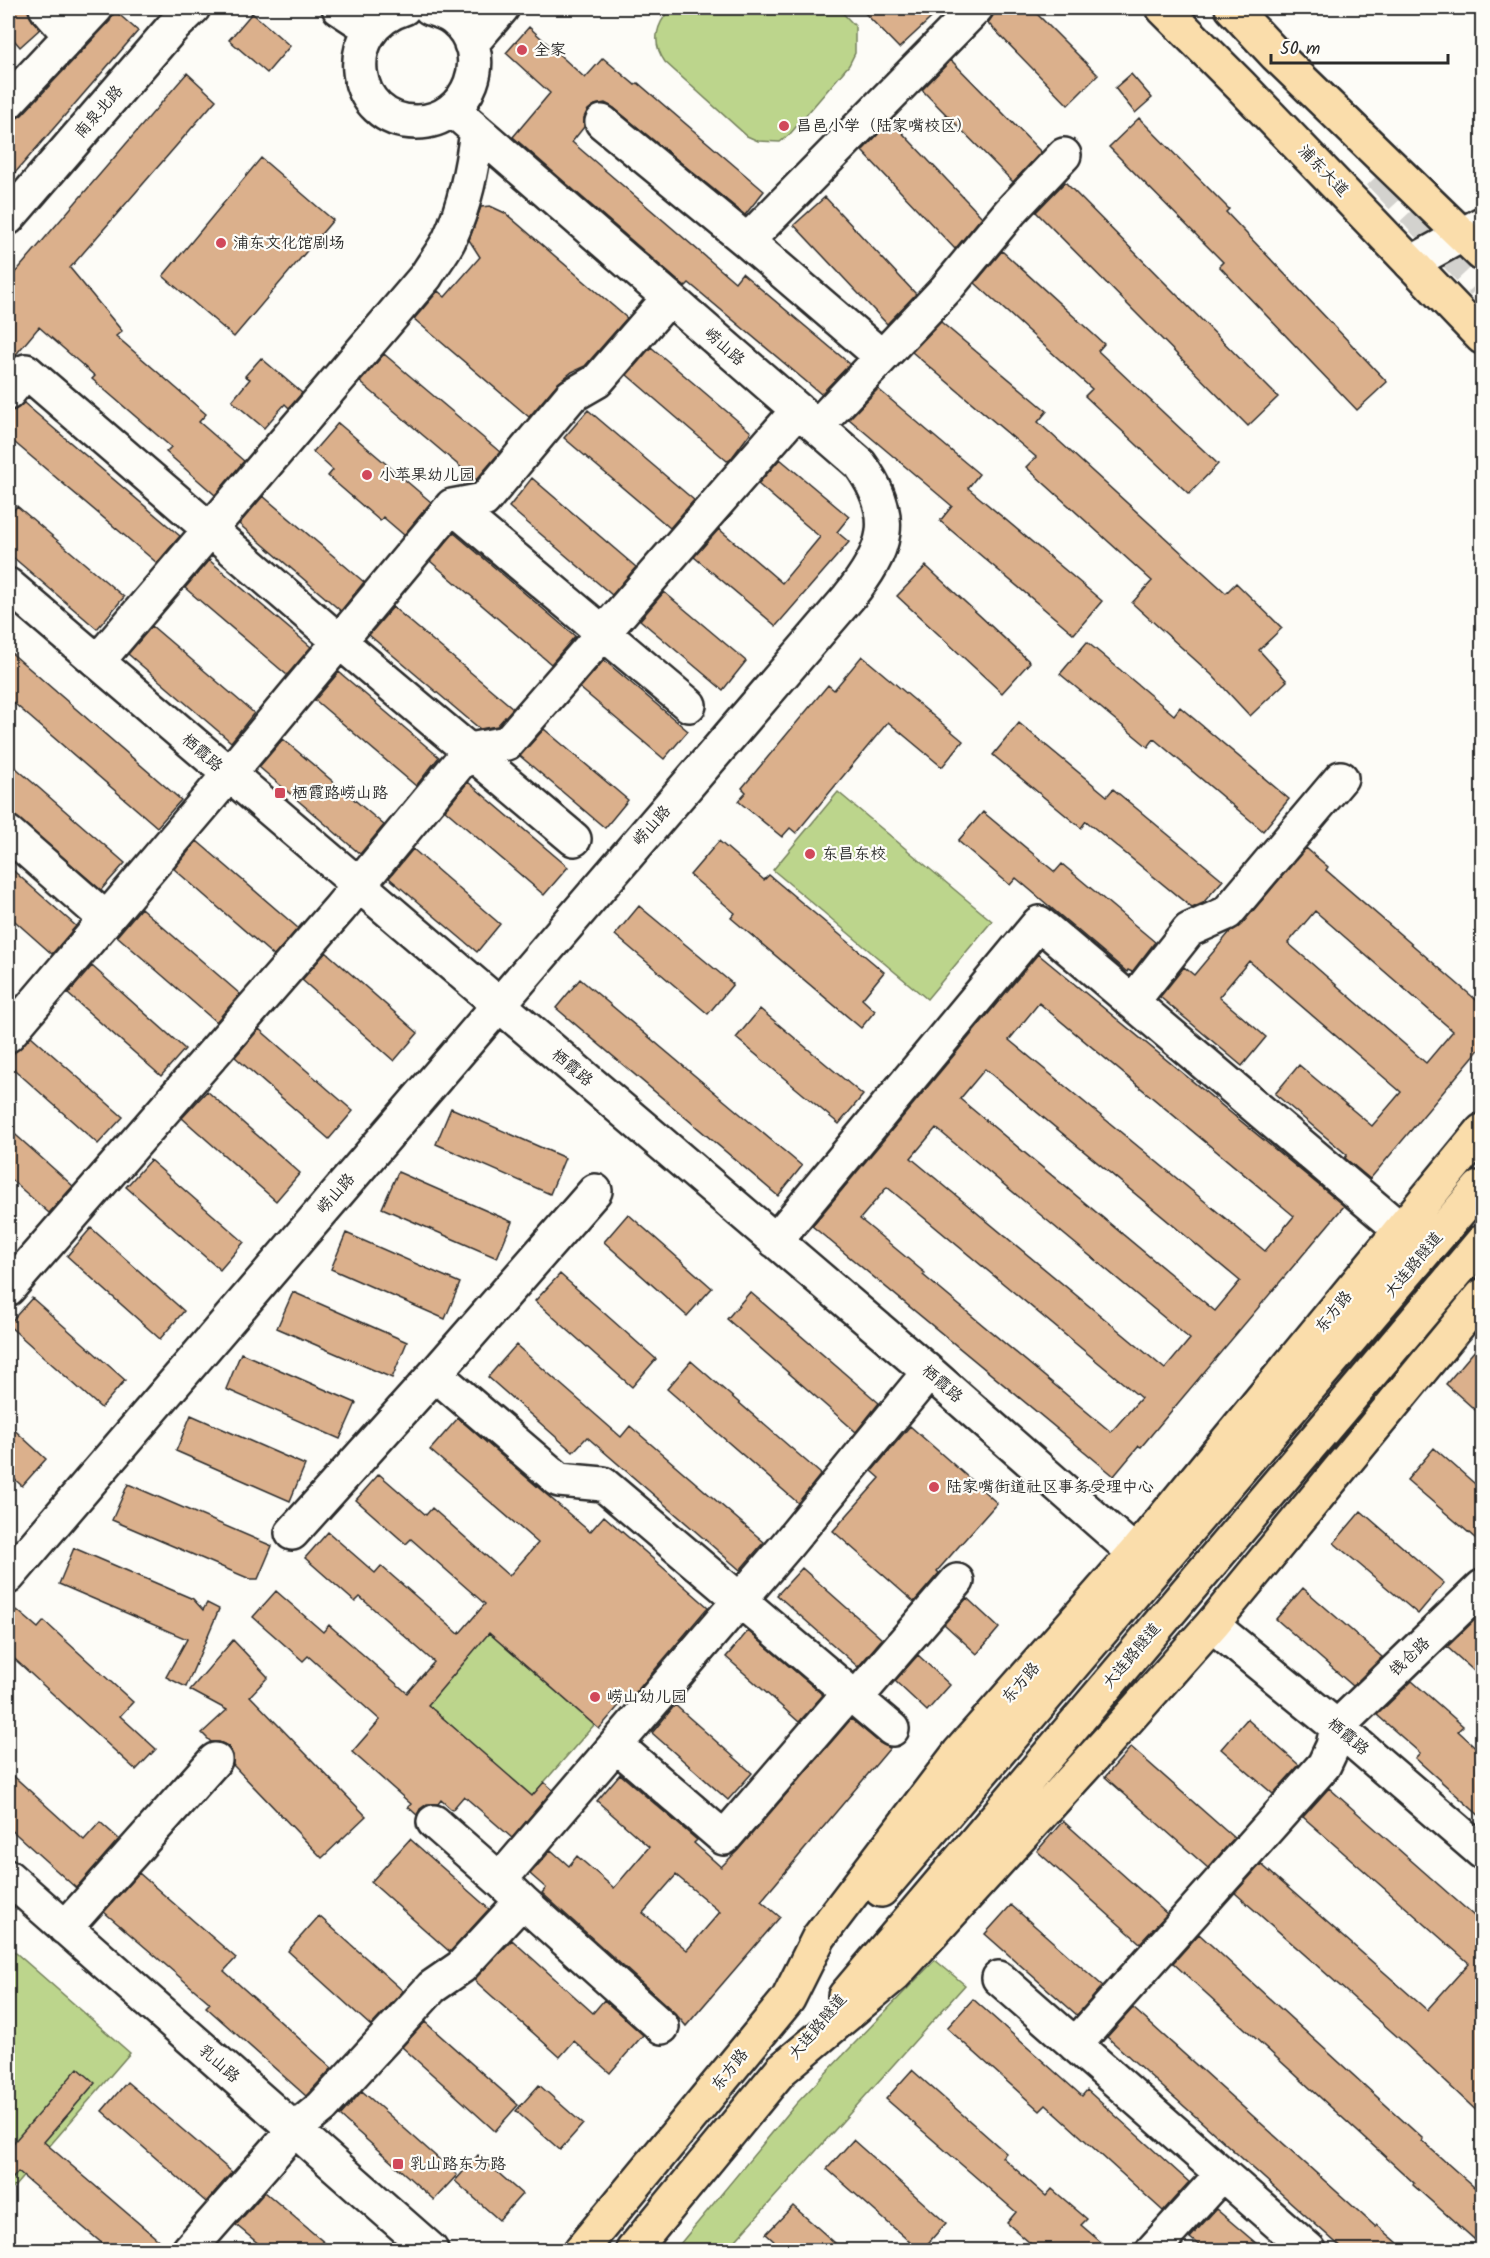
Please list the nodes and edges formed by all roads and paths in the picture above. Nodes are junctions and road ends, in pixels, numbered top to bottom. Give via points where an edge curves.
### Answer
1 (46, 8) edge
2 (96, 8) edge
3 (339, 8) edge
4 (404, 8) edge
5 (430, 8) edge
6 (502, 8) edge
7 (976, 8) edge
8 (1163, 8) edge
9 (1232, 8) edge
10 (172, 15) edge
11 (371, 29) junction
12 (70, 35) junction
13 (471, 44) junction
14 (8, 102) edge
15 (453, 110) junction
16 (602, 122) dead end
17 (477, 131) junction
18 (1064, 155) dead end
19 (10, 212) edge
20 (1476, 238) edge
21 (747, 241) junction
22 (1412, 263) junction
23 (668, 299) junction
24 (1482, 336) edge
25 (882, 357) junction
26 (8, 393) edge
27 (807, 418) junction
28 (452, 506) junction
29 (210, 529) junction
30 (8, 585) edge
31 (603, 634) junction
32 (339, 641) junction
33 (98, 661) junction
34 (689, 705) dead end
35 (470, 750) junction
36 (228, 775) junction
37 (1341, 778) dead end
38 (8, 833) edge
39 (574, 839) dead end
40 (357, 886) junction
41 (106, 919) junction
42 (1132, 1002) junction
43 (498, 1006) junction
44 (8, 1035) edge
45 (1482, 1131) edge
46 (1479, 1188) dead end
47 (595, 1191) dead end
48 (1401, 1230) junction
49 (776, 1241) junction
50 (1482, 1242) edge
51 (8, 1289) edge
52 (1482, 1296) edge
53 (929, 1372) junction
54 (435, 1374) junction
55 (292, 1533) dead end
56 (1135, 1553) junction
57 (8, 1577) edge
58 (957, 1581) dead end
59 (1482, 1587) edge
60 (739, 1601) junction
61 (1214, 1622) junction
62 (852, 1695) junction
63 (1337, 1727) junction
64 (892, 1729) dead end
65 (616, 1745) junction
66 (215, 1760) dead end
67 (434, 1822) dead end
68 (1482, 1852) edge
69 (8, 1877) edge
70 (511, 1890) junction
71 (65, 1928) junction
72 (999, 1978) dead end
73 (788, 1999) junction
74 (662, 2027) dead end
75 (1075, 2045) junction
76 (781, 2070) junction
77 (294, 2130) junction
78 (1222, 2174) junction
79 (189, 2250) edge
80 (431, 2250) edge
81 (581, 2250) edge
82 (633, 2250) edge
83 (1153, 2250) edge
84 (1309, 2250) edge

1 - 12 street
2 - 12 street
3 - 11 street
4 - 11 street via 391,12
5 - 13 street via 456,20
6 - 13 street
7 - 21 street
8 - 22 main road, 浦东大道
9 - 20 main road via 1276,55
10 - 19 street, 南泉北路
11 - 15 street via 359,57 360,76 367,94 380,110 397,119 416,122 436,120
12 - 14 street
13 - 15 street via 476,62 473,80 466,97
15 - 17 street, 崂山路
16 - 21 street
17 - 23 street, 崂山路
17 - 29 street via 464,202 448,242 426,276
18 - 25 street
20 - 22 street
21 - 25 street
22 - 24 main road, 浦东大道
23 - 27 street, 崂山路
23 - 28 street via 597,381 571,396 484,500
25 - 27 street
26 - 29 street via 26,371
27 - 31 street
27 - 43 street, 崂山路 via 860,464 873,482 884,519 878,556 848,598
28 - 31 street
28 - 32 street
29 - 32 street
29 - 33 street
30 - 33 street, 栖霞路
31 - 34 street
31 - 35 street via 507,743
32 - 35 street
32 - 36 street
33 - 36 street, 栖霞路
35 - 39 street
35 - 40 street
36 - 40 street, 栖霞路
36 - 41 street
37 - 42 street via 1227,913 1189,930
38 - 41 street
40 - 43 street, 栖霞路
40 - 51 street
41 - 44 street
42 - 48 street
42 - 49 street via 1040,923
43 - 49 street, 栖霞路
43 - 57 street, 崂山路
45 - 48 main road, 东方路
46 - 73 main road, 大连路隧道
47 - 54 street
48 - 56 main road, 东方路
49 - 53 street, 栖霞路
50 - 76 main road, 大连路隧道
52 - 61 main road
53 - 56 street, 栖霞路
53 - 60 street
54 - 55 street
54 - 60 street via 560,1480 603,1484
56 - 73 main road, 东方路 via 959,1753 819,1937
58 - 62 street
59 - 63 street, 钱仓路
60 - 62 street
60 - 65 street
61 - 63 street, 栖霞路 via 1223,1634
61 - 76 main road via 894,1975
62 - 64 street
62 - 65 street via 724,1838
63 - 68 street, 栖霞路
63 - 75 street via 1324,1765
65 - 70 street
66 - 71 street
67 - 70 street
69 - 71 street, 乳山路
70 - 74 street
70 - 77 street via 461,1967 432,1988 321,2107
71 - 77 street, 乳山路
72 - 75 street
73 - 81 main road, 东方路
75 - 78 street
76 - 82 main road
77 - 79 street
77 - 80 street, 乳山路
78 - 83 street
78 - 84 street

